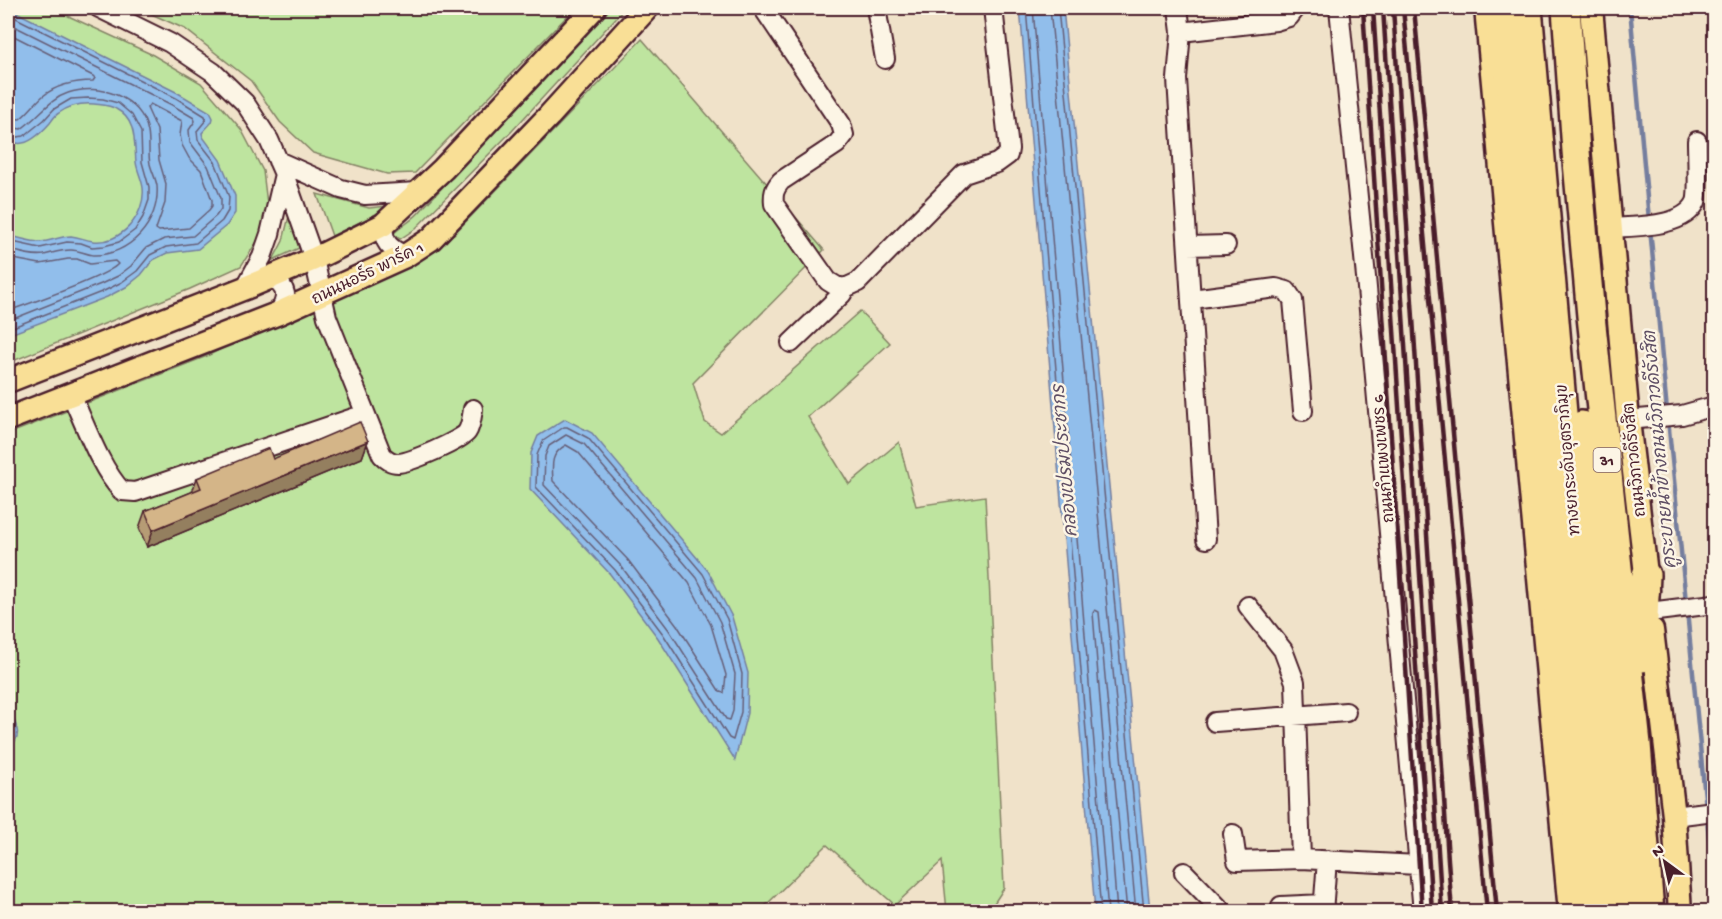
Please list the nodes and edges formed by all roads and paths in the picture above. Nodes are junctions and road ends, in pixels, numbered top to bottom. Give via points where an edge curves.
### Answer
1 (99, 8) edge
2 (594, 8) edge
3 (647, 8) edge
4 (763, 8) edge
5 (876, 8) edge
6 (993, 8) edge
7 (1178, 8) edge
8 (1262, 8) edge
9 (1296, 8) edge
10 (1339, 8) edge
11 (1486, 8) edge
12 (1503, 8) edge
13 (1528, 8) edge
14 (1553, 8) edge
15 (1566, 8) edge
16 (1591, 8) edge
17 (1276, 21) junction
18 (1181, 32) junction
19 (885, 59) dead end
20 (1697, 141) dead end
21 (281, 167) junction
22 (418, 192) junction
23 (383, 225) junction
24 (1611, 228) junction
25 (1226, 245) dead end
26 (1188, 246) junction
27 (405, 256) junction
28 (314, 259) junction
29 (272, 277) junction
30 (245, 288) junction
31 (845, 288) junction
32 (321, 295) junction
33 (1192, 299) junction
34 (279, 313) junction
35 (791, 343) dead end
36 (8, 381) edge
37 (71, 394) junction
38 (1714, 406) edge
39 (473, 409) dead end
40 (1302, 411) dead end
41 (365, 414) junction
42 (8, 419) edge
43 (1628, 420) junction
44 (1206, 539) dead end
45 (1646, 575) junction
46 (1542, 602) junction
47 (1706, 605) edge
48 (1248, 606) dead end
49 (1650, 612) junction
50 (1346, 712) dead end
51 (1296, 715) junction
52 (1215, 722) dead end
53 (1637, 744) junction
54 (1570, 748) junction
55 (1714, 811) edge
56 (1682, 815) junction
57 (1233, 834) dead end
58 (1301, 859) junction
59 (1327, 860) junction
60 (1418, 865) junction
61 (1184, 872) dead end
62 (1281, 906) dead end
63 (1323, 908) edge
64 (1223, 912) edge
65 (1423, 912) edge
66 (1570, 912) edge
67 (1587, 912) edge
68 (1606, 912) edge
69 (1627, 912) edge
70 (1650, 912) edge
71 (1680, 912) edge

1 - 21 street via 170,42 213,72 244,103 269,140
2 - 22 main road, ถนนนอร์ธ พาร์ค 1
3 - 27 main road, ถนนนอร์ธ พาร์ค 1 via 456,215 431,239
4 - 31 street via 841,124 844,135 837,144 781,181 773,194 774,204 828,281
5 - 19 street
6 - 31 street via 1008,155 964,174 858,282
7 - 18 street
8 - 17 street
9 - 17 street via 1289,17
10 - 60 street, ถนนกำแพงเพชร 6
11 - 46 main road
12 - 54 highway
13 - 68 highway, ทางยกระดับอุตราภิมุข
14 - 69 highway, ทางยกระดับอุตราภิมุข / 31 via 1573,316
15 - 53 highway, ถนนวิภาวดีรังสิต / 31 via 1591,316
16 - 24 main road, ถนนวิภาวดีรังสิต / 31
17 - 18 street
18 - 26 street via 1177,79
20 - 24 street via 1696,201 1684,215 1664,223
21 - 22 street via 365,195
21 - 28 street
21 - 30 street via 270,234
22 - 23 main road, ถนนนอร์ธ พาร์ค 1
23 - 27 street via 383,238
23 - 28 main road, ถนนนอร์ธ พาร์ค 1
24 - 43 main road, ถนนวิภาวดีรังสิต / 31
25 - 26 street
26 - 33 street
27 - 32 main road, ถนนนอร์ธ พาร์ค 1
28 - 29 main road, ถนนนอร์ธ พาร์ค 1
28 - 32 street
29 - 30 main road, ถนนนอร์ธ พาร์ค 1
29 - 34 street via 285,291
30 - 36 main road, ถนนนอร์ธ พาร์ค 1
31 - 35 street
32 - 34 main road, ถนนนอร์ธ พาร์ค 1
32 - 41 street
33 - 40 street via 1276,288 1287,291 1293,300
33 - 44 street
34 - 37 main road, ถนนนอร์ธ พาร์ค 1
37 - 41 street via 114,483 122,491 135,492
37 - 42 main road, ถนนนอร์ธ พาร์ค 1
38 - 43 street via 1682,415
39 - 41 street via 469,431 462,438 400,463 389,462 382,455
43 - 45 main road, ถนนวิภาวดีรังสิต / 31
45 - 49 main road, ถนนวิภาวดีรังสิต / 31
45 - 53 highway
46 - 54 highway
46 - 66 main road
47 - 49 street
48 - 51 street via 1283,650 1295,682
49 - 56 main road, ถนนวิภาวดีรังสิต / 31
50 - 51 street
51 - 52 street
51 - 58 street
53 - 70 highway, ถนนวิภาวดีรังสิต / 31
54 - 67 highway
55 - 56 street
56 - 71 main road, ถนนวิภาวดีรังสิต / 31
57 - 58 street via 1237,861
58 - 59 street
59 - 60 street
59 - 63 street
60 - 65 street, ถนนกำแพงเพชร 6
61 - 64 street
62 - 63 street

